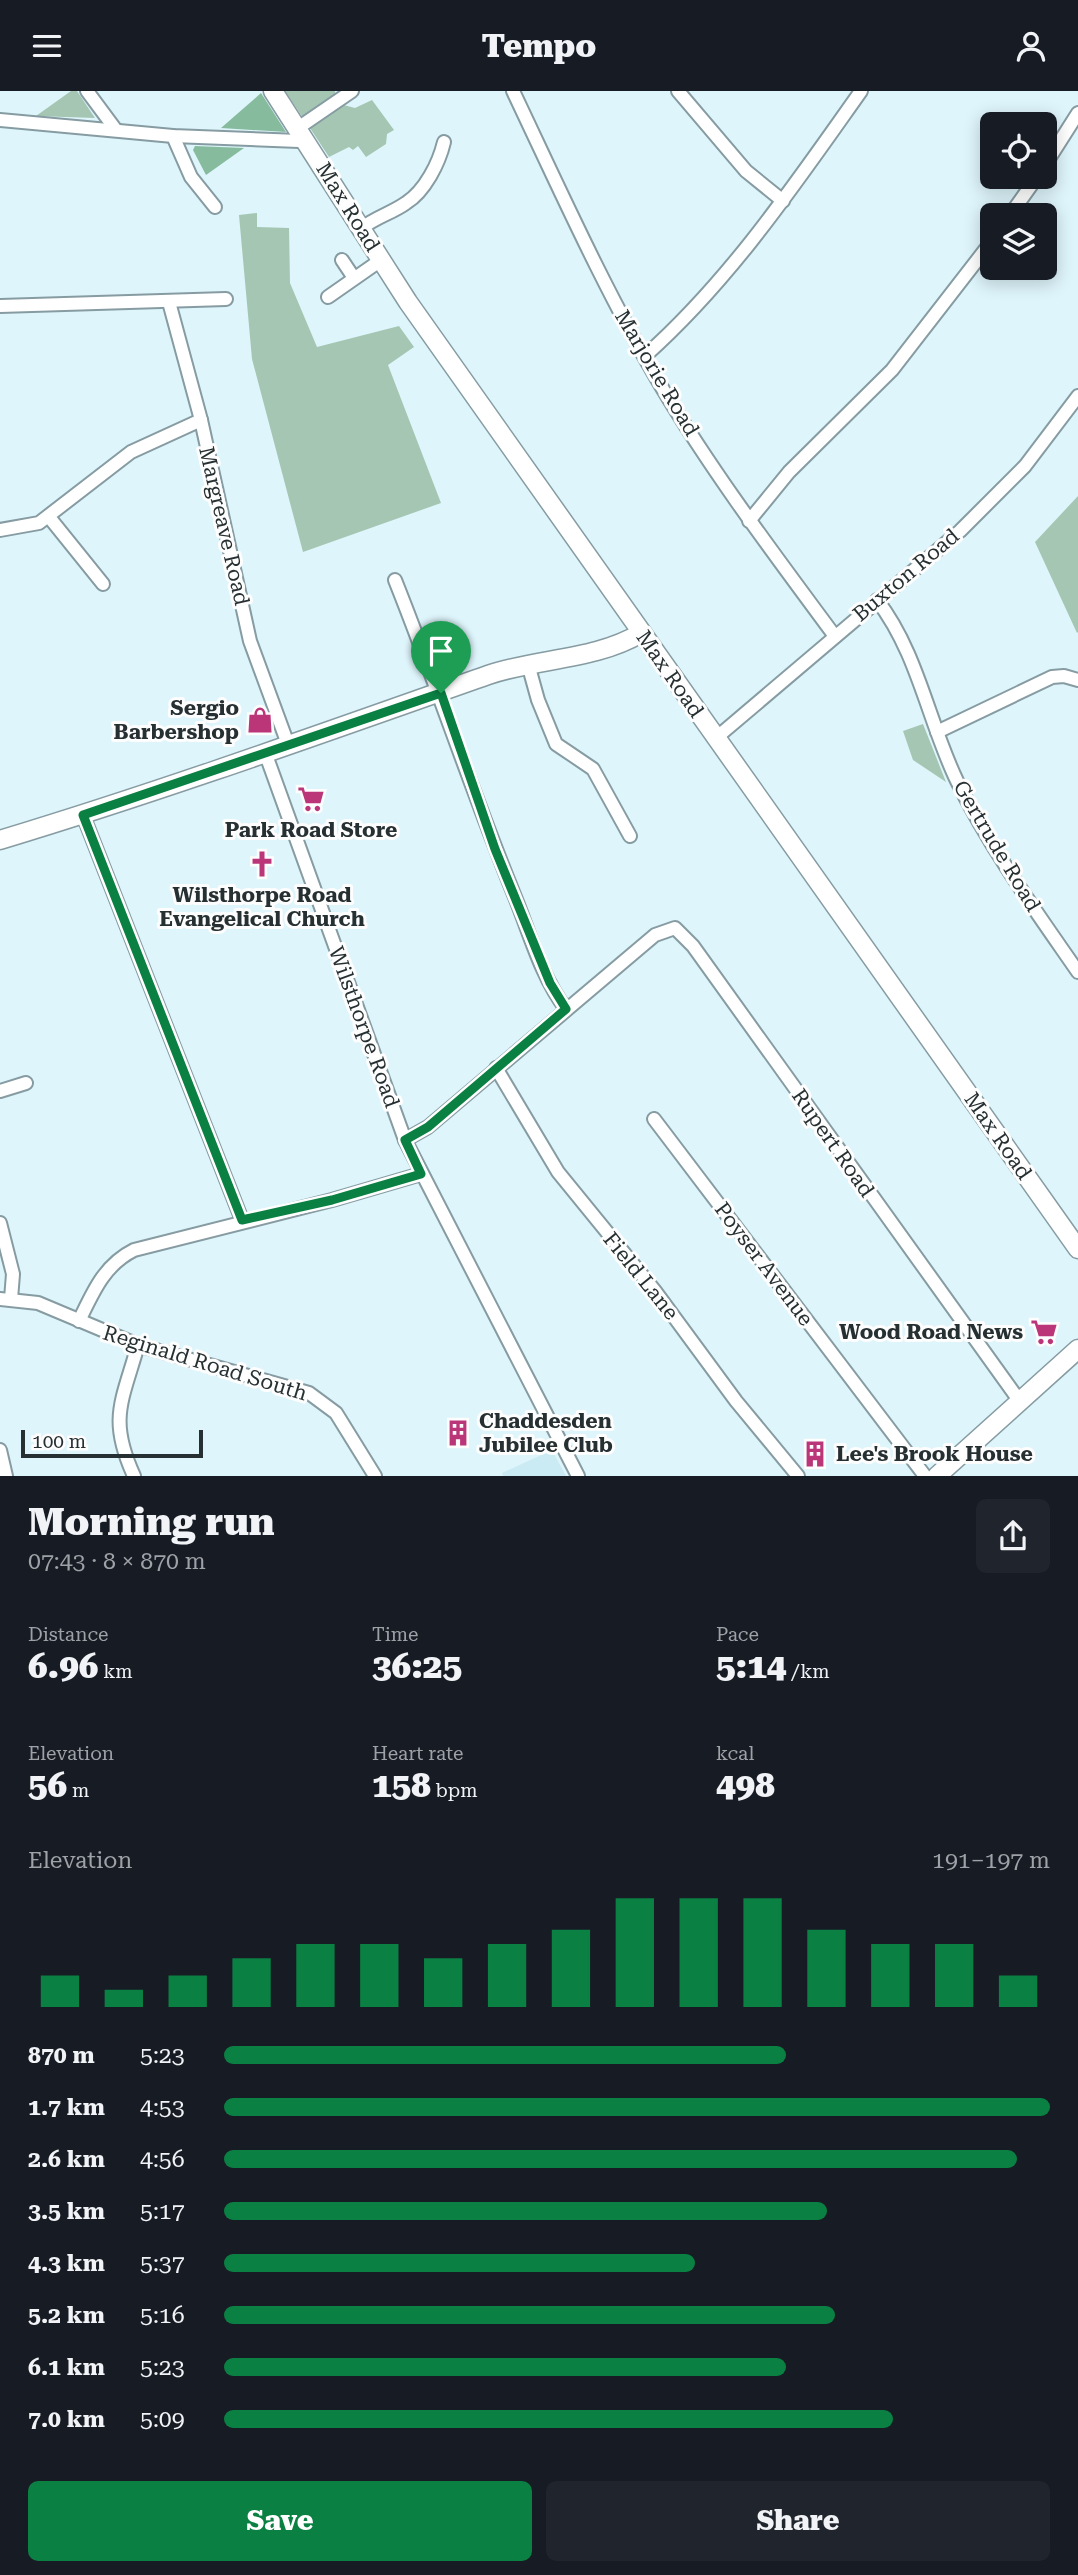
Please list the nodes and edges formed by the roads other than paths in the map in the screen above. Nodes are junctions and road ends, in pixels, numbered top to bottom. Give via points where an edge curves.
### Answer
1 (87, 91) edge
2 (273, 91) edge
3 (352, 91) edge
4 (513, 91) edge
5 (678, 91) edge
6 (861, 91) edge
7 (1078, 113) edge
8 (0, 120) edge
9 (116, 130) junction
10 (301, 133) junction
11 (173, 136) junction
12 (444, 142) dead end
13 (1057, 146) edge
14 (783, 201) junction
15 (215, 207) dead end
16 (362, 228) junction
17 (980, 256) edge
18 (341, 260) dead end
19 (381, 260) junction
20 (354, 278) junction
21 (328, 297) dead end
22 (226, 299) dead end
23 (169, 302) junction
24 (0, 306) edge
25 (646, 355) junction
26 (1078, 396) edge
27 (201, 420) junction
28 (49, 517) junction
29 (749, 521) junction
30 (0, 530) edge
31 (395, 580) dead end
32 (103, 584) dead end
33 (877, 600) junction
34 (642, 633) junction
35 (834, 635) junction
36 (528, 664) junction
37 (1078, 680) edge
38 (441, 693) junction
39 (937, 732) junction
40 (716, 738) junction
41 (289, 747) junction
42 (266, 755) junction
43 (83, 815) junction
44 (630, 836) dead end
45 (0, 839) edge
46 (1078, 972) edge
47 (566, 1009) junction
48 (496, 1068) junction
49 (26, 1083) dead end
50 (0, 1091) edge
51 (654, 1119) dead end
52 (405, 1140) junction
53 (421, 1174) junction
54 (242, 1220) junction
55 (0, 1223) edge
56 (1078, 1249) edge
57 (6, 1299) edge
58 (79, 1321) junction
59 (138, 1345) junction
60 (1078, 1349) edge
61 (1021, 1403) junction
62 (0, 1450) edge
63 (6, 1476) edge
64 (134, 1476) edge
65 (375, 1476) edge
66 (579, 1476) edge
67 (797, 1476) edge
68 (925, 1476) edge
69 (937, 1476) edge

1 - 9 street
2 - 10 street, Max Road
3 - 10 street
4 - 25 street, Marjorie Road via 600,276
5 - 14 street via 746,171
6 - 14 street
7 - 13 street
8 - 9 street
9 - 11 street
10 - 11 street via 299,141
10 - 16 street, Max Road
11 - 15 street via 191,177
12 - 16 street via 420,197
14 - 25 street via 707,297
16 - 19 street, Max Road
17 - 29 street via 892,370 789,472
18 - 20 street
19 - 20 street
19 - 34 street, Max Road
20 - 21 street
22 - 23 street
23 - 24 street
23 - 27 street, Margreave Road
25 - 29 street, Marjorie Road
26 - 33 street, Buxton Road via 1025,466 960,531
27 - 28 street via 131,452
27 - 41 street, Margreave Road via 250,641
28 - 30 street
28 - 32 street
29 - 35 street, Marjorie Road
31 - 38 street
33 - 35 street, Buxton Road
33 - 39 street, Gertrude Road via 908,652
34 - 36 street via 611,646
34 - 40 street, Max Road
35 - 40 street, Buxton Road
36 - 38 street
36 - 44 street via 556,744 593,769
37 - 39 street via 1052,677
38 - 41 street
38 - 47 street via 495,849 550,983
39 - 46 street, Gertrude Road via 985,832
40 - 56 street, Max Road
41 - 42 street
42 - 43 street
42 - 52 street, Wilsthorpe Road
43 - 45 street
43 - 54 street
47 - 48 street
47 - 61 street, Rupert Road via 654,935 675,928 684,934
48 - 52 street via 428,1127
48 - 67 street, Field Lane via 558,1172
49 - 50 street
51 - 68 street, Poyser Avenue
52 - 53 street, Wilsthorpe Road
53 - 54 street
53 - 66 street, Wilsthorpe Road
54 - 58 street via 126,1254 102,1277
55 - 57 street via 13,1274
57 - 58 street, Reginald Road South via 58,1310
58 - 59 street, Reginald Road South
59 - 64 street via 118,1426
59 - 65 street, Reginald Road South via 315,1396 343,1422
60 - 61 street
61 - 69 street
62 - 63 street

